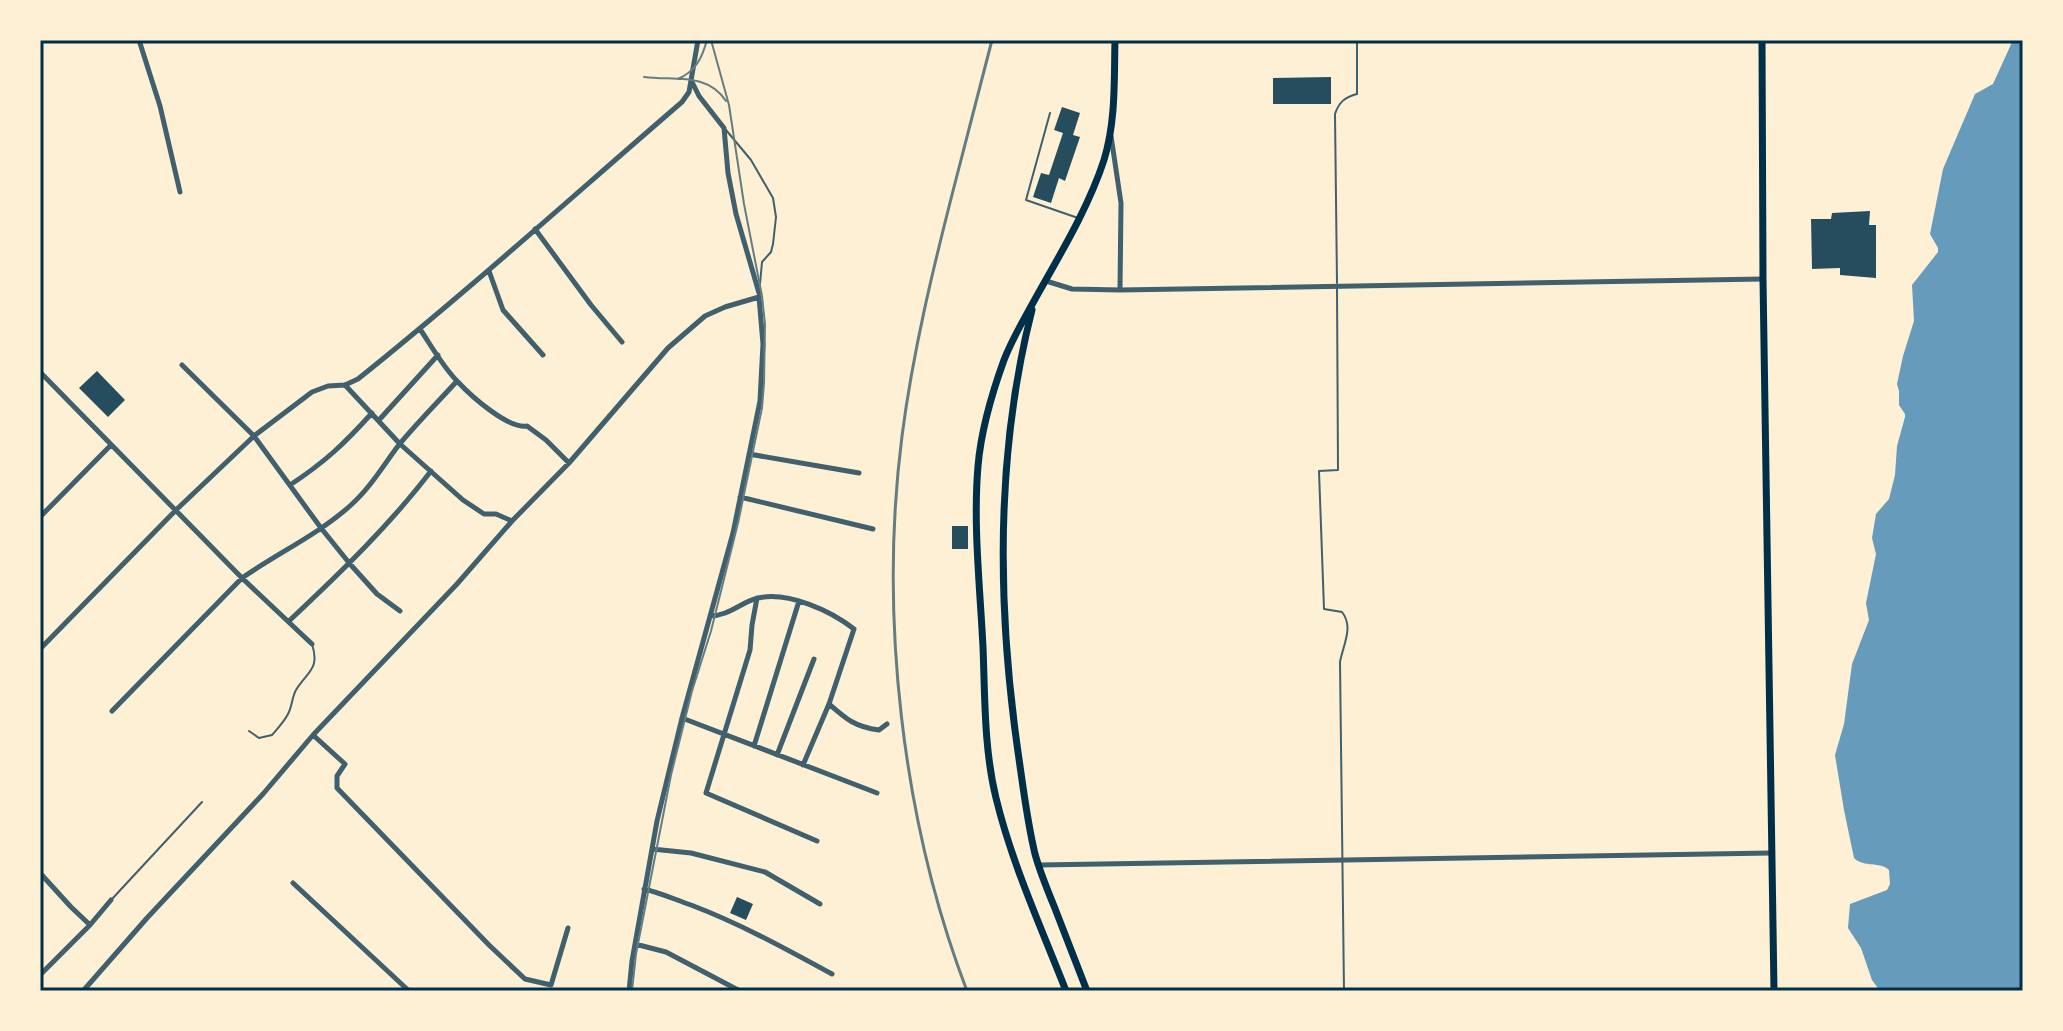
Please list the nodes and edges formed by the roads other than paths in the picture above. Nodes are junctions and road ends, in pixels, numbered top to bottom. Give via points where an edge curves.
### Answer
1 (139, 40) edge
2 (698, 40) edge
3 (1115, 40) edge
4 (1357, 40) edge
5 (1762, 40) edge
6 (690, 79) junction
7 (1050, 113) dead end
8 (724, 128) junction
9 (1111, 133) junction
10 (180, 192) dead end
11 (1079, 218) junction
12 (535, 229) junction
13 (489, 271) junction
14 (1763, 279) junction
15 (1044, 281) junction
16 (1337, 285) junction
17 (1120, 290) junction
18 (759, 295) junction
19 (1034, 300) junction
20 (420, 329) junction
21 (622, 342) dead end
22 (438, 355) junction
23 (543, 355) dead end
24 (1006, 357) junction
25 (1019, 362) junction
26 (182, 365) dead end
27 (40, 372) edge
28 (457, 381) junction
29 (345, 385) junction
30 (372, 413) junction
31 (379, 420) junction
32 (254, 436) junction
33 (400, 444) junction
34 (111, 445) junction
35 (749, 454) junction
36 (569, 463) junction
37 (431, 471) junction
38 (859, 473) dead end
39 (290, 485) junction
40 (740, 497) junction
41 (176, 510) junction
42 (40, 517) edge
43 (512, 521) junction
44 (321, 528) junction
45 (873, 529) dead end
46 (350, 564) junction
47 (242, 578) junction
48 (757, 598) junction
49 (799, 601) junction
50 (400, 611) dead end
51 (710, 616) junction
52 (288, 621) junction
53 (312, 644) joint
54 (40, 649) edge
55 (814, 659) dead end
56 (829, 704) junction
57 (112, 711) dead end
58 (682, 718) junction
59 (887, 724) dead end
60 (249, 731) dead end
61 (723, 734) junction
62 (313, 735) junction
63 (754, 746) junction
64 (777, 755) junction
65 (803, 765) junction
66 (877, 793) dead end
67 (202, 802) dead end
68 (817, 841) dead end
69 (652, 849) junction
70 (1771, 853) junction
71 (1344, 860) junction
72 (1039, 865) junction
73 (40, 873) edge
74 (293, 883) dead end
75 (644, 889) junction
76 (111, 900) joint
77 (820, 904) dead end
78 (90, 925) junction
79 (568, 928) dead end
80 (635, 944) junction
81 (832, 974) dead end
82 (40, 975) edge
83 (83, 991) edge
84 (409, 991) edge
85 (629, 991) edge
86 (740, 991) edge
87 (1066, 991) edge
88 (1087, 991) edge
89 (1344, 991) edge
90 (1774, 991) edge

1 - 10 street
2 - 6 street
3 - 9 main road
4 - 16 lane via 1357,94 1339,104 1335,114
5 - 14 main road
6 - 8 street
6 - 12 street via 682,102
7 - 11 lane via 1026,200
8 - 18 street via 733,200
8 - 18 lane via 773,198 773,244 762,262
9 - 11 main road
9 - 17 street via 1121,203
11 - 15 main road
12 - 13 street
12 - 21 street
13 - 20 street
13 - 23 street via 503,310
14 - 16 street
14 - 70 main road
15 - 17 street via 1072,289
15 - 19 main road
16 - 17 street
16 - 71 lane via 1338,470 1319,471 1324,609 1342,612 1348,625 1340,662
18 - 35 street via 760,401
18 - 36 street via 705,316 679,338
19 - 24 main road
19 - 25 main road
20 - 22 street
20 - 29 street
22 - 28 street
22 - 31 street
24 - 25 main road via 1011,354
24 - 87 main road via 978,467 991,776 1003,825
25 - 72 main road via 1007,450 1004,607 1009,690
26 - 32 street
27 - 34 street
28 - 33 street
28 - 36 street via 511,424 537,433
29 - 30 street
29 - 32 street via 312,392
30 - 31 street
30 - 39 street via 343,446
31 - 33 street
32 - 39 street
32 - 41 street
33 - 37 street
33 - 44 street via 369,486
34 - 41 street
34 - 42 street
35 - 38 street
35 - 40 street
36 - 43 street
37 - 43 street via 484,514
37 - 46 street
39 - 44 street
40 - 45 street
40 - 51 street
41 - 47 street
41 - 54 street
43 - 62 street
44 - 46 street
44 - 47 street
46 - 50 street
46 - 52 street
47 - 52 street
47 - 57 street
48 - 49 street
48 - 51 street
48 - 61 street via 750,650
49 - 56 street via 854,629
49 - 63 street
51 - 58 street
52 - 53 street
53 - 60 lane via 312,672 296,691 283,722 272,735 259,738
55 - 64 street
56 - 59 street via 862,728 879,730
56 - 65 street
58 - 61 street
58 - 69 street
61 - 63 street
61 - 68 street via 706,793
62 - 79 street via 345,764 337,788 525,979 551,985
62 - 83 street
63 - 64 street
64 - 65 street
65 - 66 street
67 - 76 lane
69 - 75 street
69 - 77 street via 765,872
70 - 71 street
70 - 90 main road
71 - 72 street
71 - 89 lane
72 - 88 main road
73 - 78 street
74 - 84 street
75 - 80 street
75 - 81 street via 716,914
76 - 78 street
78 - 82 street
80 - 85 street
80 - 86 street via 666,952

